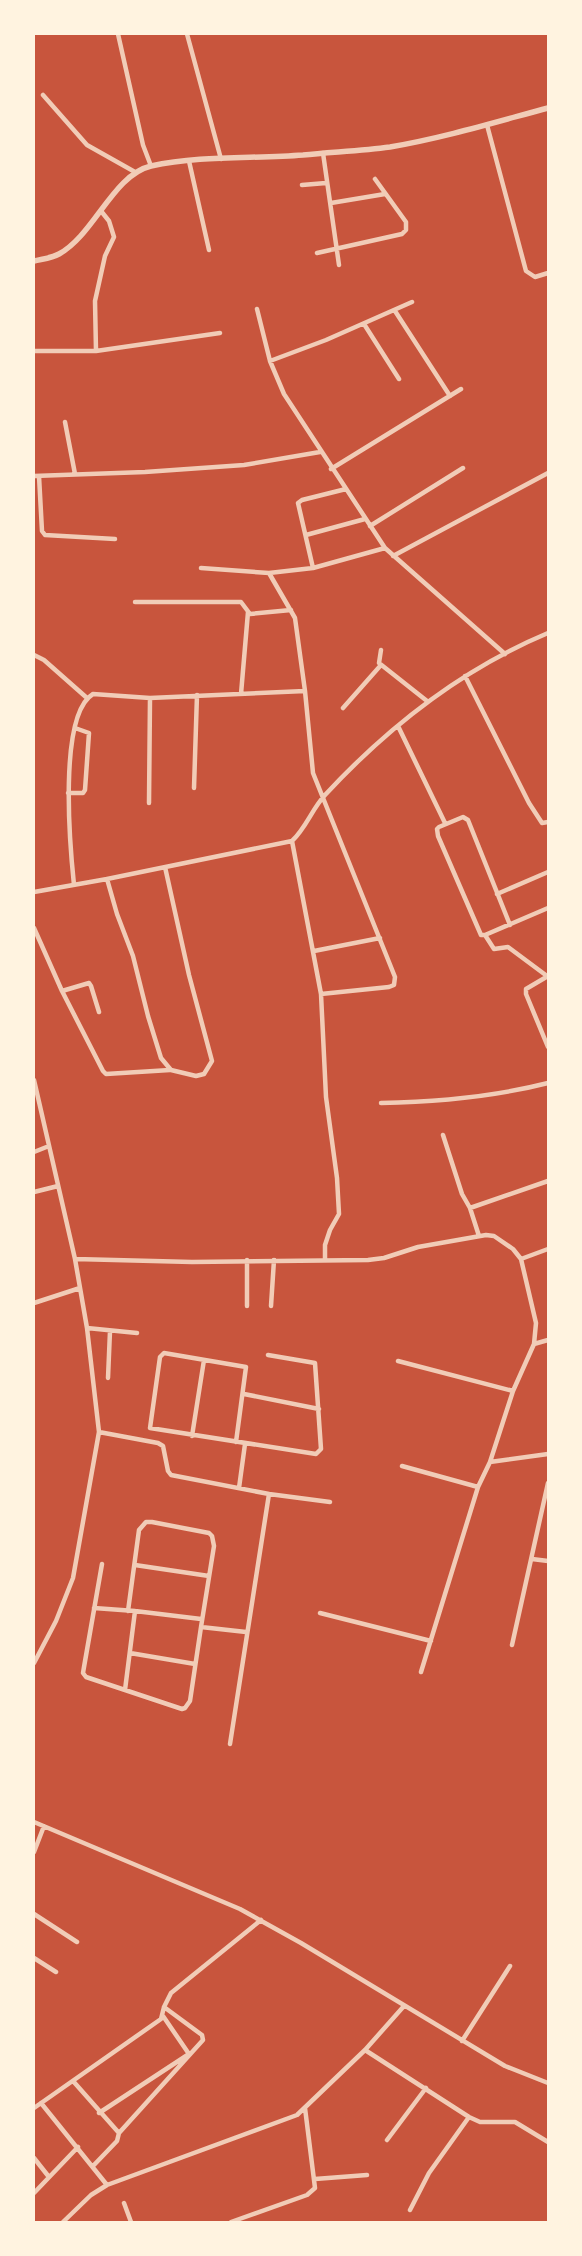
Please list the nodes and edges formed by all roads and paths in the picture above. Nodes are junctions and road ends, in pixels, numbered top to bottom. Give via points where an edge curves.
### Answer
1 (118, 34) edge
2 (187, 34) edge
3 (43, 95) dead end
4 (548, 108) edge
5 (487, 125) junction
6 (324, 152) junction
7 (221, 159) junction
8 (189, 161) junction
9 (151, 166) junction
10 (135, 172) junction
11 (375, 179) dead end
12 (326, 183) junction
13 (302, 185) dead end
14 (385, 194) junction
15 (332, 203) junction
16 (100, 211) junction
17 (336, 248) junction
18 (209, 250) dead end
19 (318, 253) dead end
20 (34, 261) edge
21 (339, 265) dead end
22 (548, 272) edge
23 (412, 302) dead end
24 (257, 309) dead end
25 (395, 312) junction
26 (364, 324) junction
27 (220, 332) dead end
28 (34, 351) edge
29 (96, 351) junction
30 (270, 361) junction
31 (399, 379) dead end
32 (461, 389) dead end
33 (450, 396) junction
34 (65, 422) dead end
35 (320, 452) junction
36 (463, 468) dead end
37 (331, 469) junction
38 (548, 473) edge
39 (75, 474) junction
40 (36, 476) edge
41 (346, 490) junction
42 (364, 519) junction
43 (370, 526) junction
44 (306, 535) junction
45 (115, 539) dead end
46 (385, 548) junction
47 (393, 556) junction
48 (202, 568) dead end
49 (313, 568) junction
50 (269, 574) junction
51 (135, 602) dead end
52 (291, 610) junction
53 (248, 612) junction
54 (548, 633) edge
55 (381, 650) dead end
56 (506, 654) junction
57 (34, 655) edge
58 (381, 665) junction
59 (465, 676) junction
60 (305, 691) junction
61 (242, 694) junction
62 (197, 695) junction
63 (86, 698) junction
64 (150, 698) junction
65 (427, 701) junction
66 (343, 708) dead end
67 (398, 726) junction
68 (75, 728) junction
69 (194, 788) dead end
70 (68, 793) junction
71 (323, 796) junction
72 (149, 804) dead end
73 (548, 822) edge
74 (445, 823) junction
75 (292, 841) junction
76 (165, 867) junction
77 (548, 872) edge
78 (107, 879) junction
79 (74, 885) junction
80 (34, 892) edge
81 (498, 894) junction
82 (548, 908) edge
83 (510, 925) junction
84 (34, 928) edge
85 (485, 936) junction
86 (380, 938) junction
87 (314, 951) junction
88 (548, 976) edge
89 (62, 991) junction
90 (321, 994) junction
91 (99, 1012) dead end
92 (548, 1047) edge
93 (171, 1070) junction
94 (34, 1080) edge
95 (548, 1083) edge
96 (380, 1103) dead end
97 (443, 1135) dead end
98 (49, 1146) junction
99 (34, 1152) edge
100 (548, 1181) edge
101 (58, 1186) junction
102 (34, 1192) edge
103 (470, 1208) junction
104 (480, 1236) junction
105 (548, 1249) edge
106 (75, 1259) junction
107 (522, 1259) junction
108 (247, 1260) junction
109 (274, 1260) junction
110 (325, 1260) junction
111 (80, 1288) junction
112 (34, 1303) edge
113 (247, 1306) dead end
114 (271, 1306) dead end
115 (87, 1328) junction
116 (110, 1331) junction
117 (137, 1333) dead end
118 (548, 1340) edge
119 (534, 1344) junction
120 (268, 1355) dead end
121 (204, 1360) junction
122 (398, 1361) dead end
123 (108, 1378) dead end
124 (513, 1391) junction
125 (244, 1394) junction
126 (319, 1409) junction
127 (99, 1432) junction
128 (192, 1436) junction
129 (236, 1442) junction
130 (245, 1444) junction
131 (548, 1454) edge
132 (490, 1462) junction
133 (402, 1466) dead end
134 (548, 1483) edge
135 (478, 1487) junction
136 (239, 1488) junction
137 (269, 1494) junction
138 (330, 1502) dead end
139 (532, 1559) junction
140 (548, 1561) edge
141 (102, 1564) dead end
142 (135, 1566) junction
143 (209, 1576) junction
144 (94, 1608) junction
145 (128, 1611) junction
146 (135, 1611) junction
147 (320, 1613) dead end
148 (202, 1620) junction
149 (201, 1627) junction
150 (246, 1632) junction
151 (431, 1641) junction
152 (512, 1645) dead end
153 (130, 1653) junction
154 (34, 1663) edge
155 (195, 1664) junction
156 (421, 1672) dead end
157 (126, 1690) junction
158 (230, 1744) dead end
159 (34, 1822) edge
160 (44, 1826) junction
161 (34, 1852) edge
162 (34, 1914) edge
163 (261, 1920) junction
164 (77, 1942) dead end
165 (34, 1958) edge
166 (510, 1966) dead end
167 (56, 1972) dead end
168 (404, 2006) junction
169 (164, 2007) junction
170 (163, 2016) junction
171 (462, 2041) junction
172 (365, 2050) junction
173 (189, 2054) junction
174 (73, 2081) junction
175 (548, 2083) edge
176 (426, 2088) junction
177 (41, 2103) junction
178 (34, 2108) edge
179 (306, 2108) junction
180 (99, 2112) junction
181 (469, 2116) junction
182 (118, 2133) junction
183 (387, 2140) dead end
184 (548, 2142) edge
185 (78, 2148) junction
186 (34, 2158) edge
187 (93, 2166) junction
188 (367, 2175) dead end
189 (49, 2177) junction
190 (315, 2179) junction
191 (107, 2185) junction
192 (34, 2193) edge
193 (124, 2204) dead end
194 (410, 2210) dead end
195 (63, 2222) edge
196 (130, 2222) edge
197 (231, 2222) edge

1 - 9 street via 143,145
2 - 7 street
3 - 10 street via 87,145
4 - 5 street
5 - 6 street via 389,147
5 - 22 street via 526,271 535,277
6 - 7 street
6 - 12 street
7 - 8 street
8 - 9 street
8 - 18 street
9 - 10 street
10 - 16 street
11 - 14 street
12 - 13 street
12 - 15 street
14 - 15 street
14 - 17 street via 406,222 406,230 402,234
15 - 17 street
16 - 20 street via 79,238 60,254
16 - 29 street via 109,222 114,237 105,256 95,301
17 - 19 street
17 - 21 street
23 - 25 street
24 - 30 street
25 - 26 street
25 - 33 street
26 - 30 street
26 - 31 street
27 - 29 street
28 - 29 street
30 - 35 street via 284,394
32 - 33 street
33 - 37 street
34 - 39 street
35 - 37 street
35 - 39 street via 244,465
36 - 43 street
37 - 41 street
38 - 47 street
39 - 40 street
40 - 45 street via 45,535
41 - 42 street
41 - 44 street via 298,503
42 - 43 street
42 - 44 street
43 - 46 street
44 - 49 street
46 - 47 street
46 - 49 street
47 - 56 street
48 - 50 street
49 - 50 street
50 - 52 street
51 - 53 street via 242,602
52 - 53 street
52 - 60 street via 295,618
53 - 61 street
54 - 56 street
55 - 58 street via 378,658
56 - 59 street
57 - 63 street via 44,660
58 - 65 street
58 - 66 street
59 - 65 street
59 - 73 street via 529,804 542,823
60 - 61 street
60 - 71 street via 313,773
61 - 62 street
62 - 64 street
62 - 69 street
63 - 64 street via 93,694
63 - 68 street
64 - 72 street
65 - 67 street
67 - 71 street
67 - 74 street
68 - 70 street
68 - 70 street via 89,733 85,790 83,793
70 - 79 street
71 - 75 street
71 - 86 street
74 - 81 street via 462,817 468,820
74 - 85 street via 437,829 438,836 480,934
75 - 76 street
75 - 87 street
76 - 78 street
76 - 93 street via 212,1061 204,1074 196,1076
77 - 81 street
78 - 79 street
78 - 93 street via 133,956 161,1058
79 - 80 street
81 - 83 street
82 - 83 street
83 - 85 street
84 - 89 street
85 - 88 street via 494,949 508,947
86 - 87 street
86 - 90 street via 395,976 394,985
87 - 90 street
88 - 92 street via 526,989
89 - 91 street via 89,983
89 - 93 street via 106,1074
90 - 110 street via 326,1097 339,1207 325,1245
94 - 98 street
95 - 96 street via 512,1092 432,1102
97 - 103 street via 462,1194
98 - 99 street
98 - 101 street
100 - 103 street
101 - 102 street
101 - 106 street
103 - 104 street
104 - 107 street via 494,1236
104 - 110 street via 418,1247 384,1258
105 - 107 street
106 - 108 street
106 - 111 street
107 - 119 street via 536,1317
108 - 109 street
108 - 113 street
109 - 110 street
109 - 114 street
111 - 112 street
111 - 115 street
115 - 116 street
115 - 127 street
116 - 117 street
116 - 123 street
118 - 119 street
119 - 124 street
120 - 126 street via 315,1363
121 - 125 street via 246,1367
121 - 128 street
121 - 128 street via 161,1354 148,1426
122 - 124 street
124 - 132 street
125 - 126 street
125 - 129 street
126 - 130 street via 320,1449 316,1454
127 - 136 street via 158,1443 163,1446 171,1475
127 - 154 street via 73,1578
128 - 129 street
129 - 130 street
130 - 136 street
131 - 132 street
132 - 135 street
133 - 135 street
134 - 139 street
135 - 151 street
136 - 137 street
137 - 138 street
137 - 150 street
139 - 140 street
139 - 152 street
141 - 144 street
142 - 143 street
142 - 143 street via 139,1530 146,1522 152,1522 209,1533 214,1546
142 - 145 street
143 - 148 street
144 - 145 street
144 - 157 street via 83,1674 92,1681
145 - 146 street
146 - 148 street
146 - 153 street
147 - 151 street
148 - 149 street
149 - 150 street
149 - 155 street
150 - 158 street
151 - 156 street
153 - 155 street
153 - 157 street
155 - 157 street via 190,1701 186,1708
159 - 160 street
160 - 161 street
160 - 163 street
162 - 164 street
163 - 168 street
163 - 169 street via 171,1994
165 - 167 street
166 - 171 street
168 - 171 street
168 - 172 street
169 - 170 street
169 - 173 street via 202,2035 200,2044
170 - 173 street
170 - 174 street
171 - 175 street via 505,2066
172 - 176 street
172 - 179 street
173 - 180 street
173 - 182 street
174 - 177 street
174 - 180 street
176 - 181 street
176 - 183 street
177 - 178 street
177 - 185 street
179 - 190 street
179 - 191 street via 296,2115
180 - 182 street
181 - 184 street via 480,2122 515,2122
181 - 194 street via 429,2173
182 - 187 street via 117,2141
185 - 187 street
185 - 189 street
186 - 189 street
187 - 191 street
188 - 190 street
189 - 192 street
190 - 197 street via 315,2188 307,2196
191 - 195 street via 91,2195
193 - 196 street

